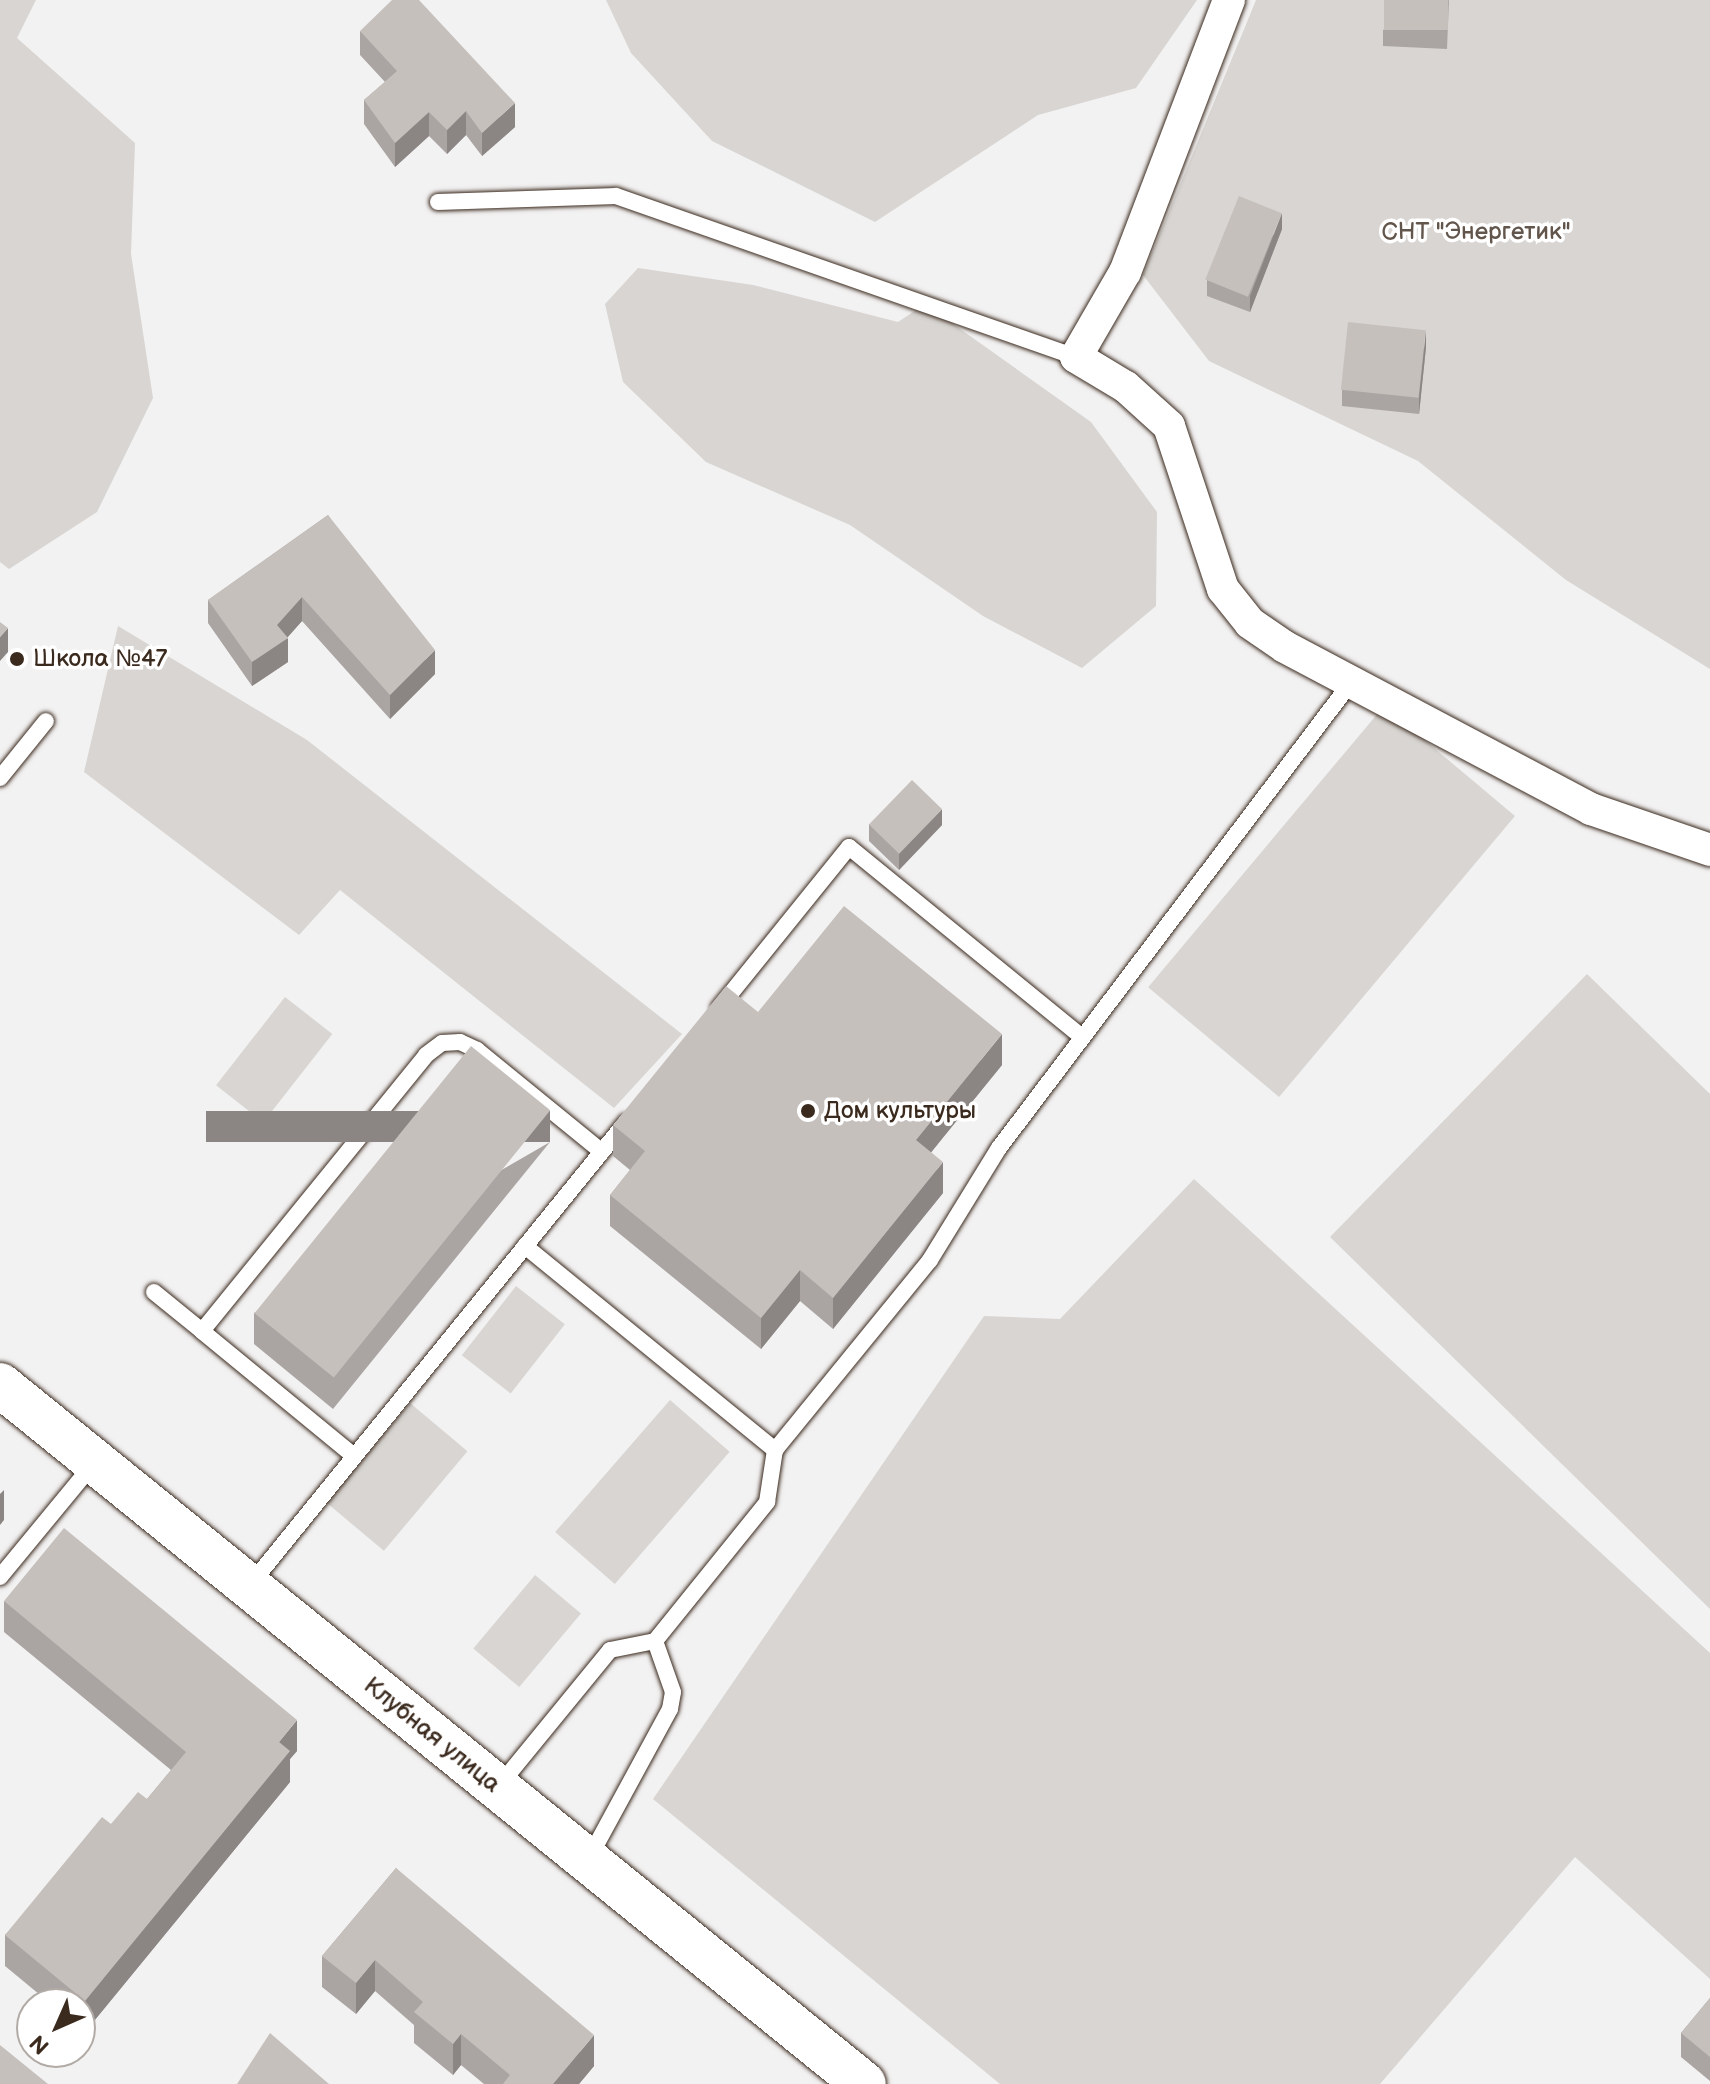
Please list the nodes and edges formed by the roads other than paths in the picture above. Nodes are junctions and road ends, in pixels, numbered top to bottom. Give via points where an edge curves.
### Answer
1 (1229, 0) edge
2 (438, 202) dead end
3 (1076, 357) junction
4 (1352, 681) junction
5 (46, 721) dead end
6 (0, 778) edge
7 (1710, 850) edge
8 (710, 1018) edge
9 (1082, 1037) junction
10 (641, 1103) edge
11 (602, 1152) junction
12 (525, 1246) junction
13 (154, 1292) dead end
14 (202, 1331) junction
15 (0, 1385) edge
16 (775, 1450) junction
17 (354, 1456) junction
18 (95, 1462) junction
19 (0, 1577) edge
20 (249, 1586) junction
21 (655, 1641) junction
22 (497, 1788) junction
23 (587, 1861) junction
24 (864, 2084) edge

1 - 3 street via 1125,272
2 - 3 lane via 616,196
3 - 4 street via 1126,387 1169,426 1223,589 1250,623
4 - 7 street via 1591,809
4 - 9 lane
5 - 6 lane
8 - 9 lane via 849,847
9 - 16 lane via 999,1148 930,1260
10 - 11 lane
11 - 12 lane
11 - 14 lane via 477,1050 460,1042 442,1043 426,1055
12 - 16 lane
12 - 17 lane
13 - 14 lane
14 - 17 lane
15 - 18 street, Клубная улица
16 - 21 lane via 767,1502
17 - 20 lane
18 - 19 lane
18 - 20 street, Клубная улица
20 - 22 street, Клубная улица
21 - 22 lane via 610,1650
21 - 23 lane via 673,1692 670,1709
22 - 23 street, Клубная улица
23 - 24 street, Клубная улица

